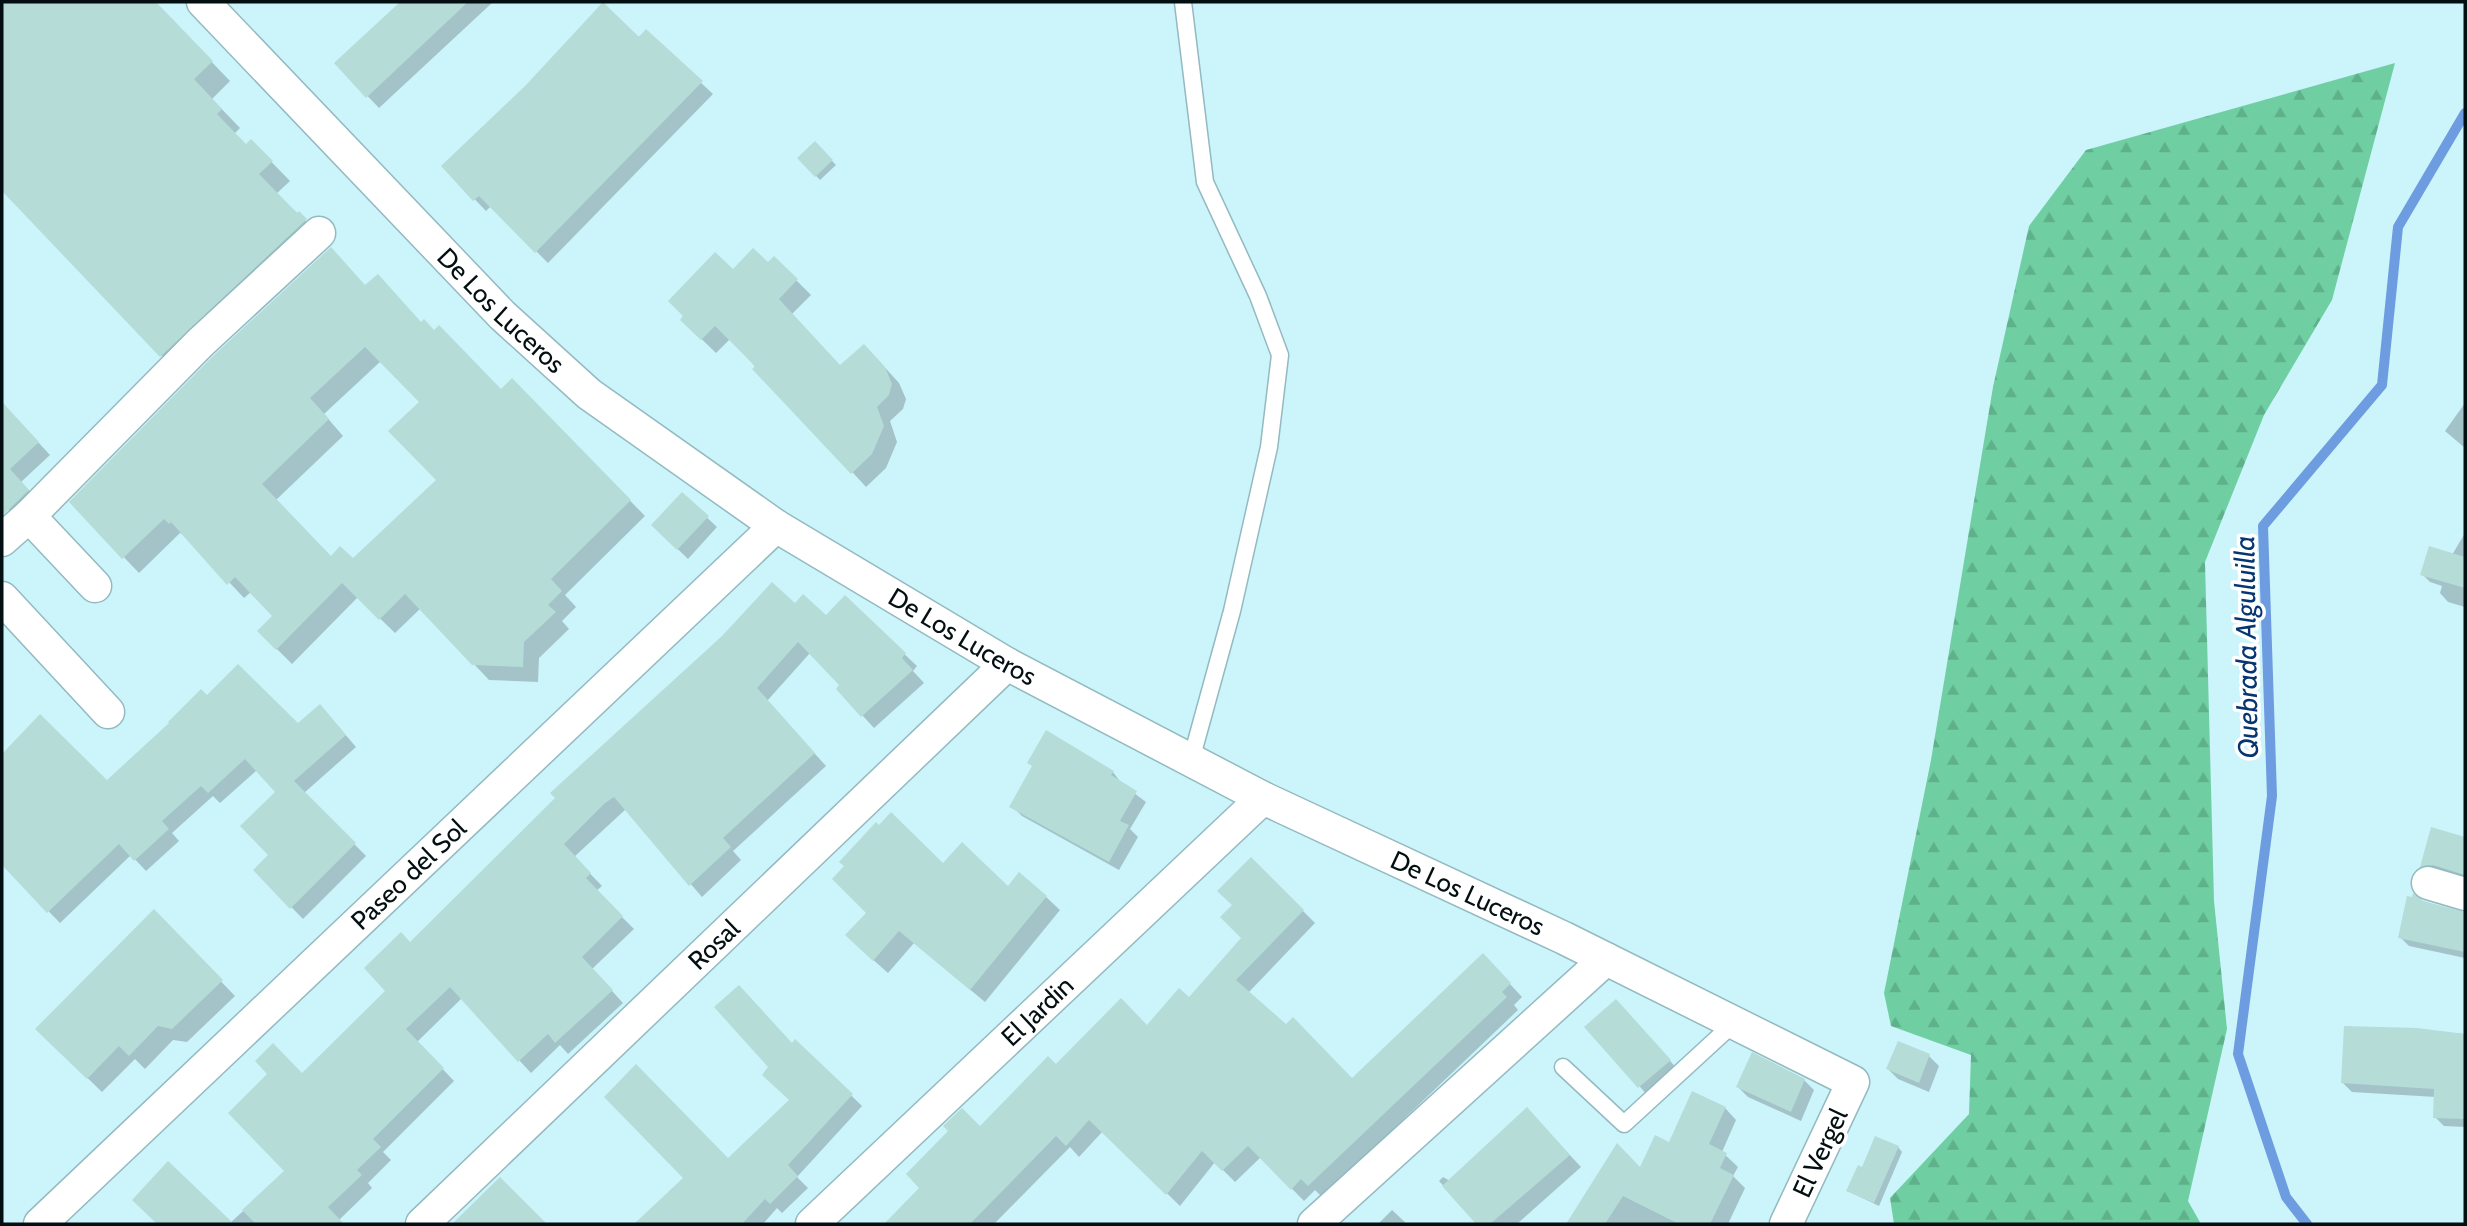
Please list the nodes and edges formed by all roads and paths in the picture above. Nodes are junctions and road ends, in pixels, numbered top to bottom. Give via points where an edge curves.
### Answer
1 (203, 2) edge
2 (1183, 2) edge
3 (319, 233) dead end
4 (29, 516) junction
5 (776, 526) junction
6 (2, 540) edge
7 (94, 586) dead end
8 (2, 598) edge
9 (1007, 664) junction
10 (108, 712) dead end
11 (1191, 760) junction
12 (1263, 798) junction
13 (2428, 883) dead end
14 (2465, 894) edge
15 (1606, 959) junction
16 (1734, 1023) junction
17 (1563, 1067) dead end
18 (1853, 1082) joint
19 (40, 1224) edge
20 (422, 1224) edge
21 (812, 1224) edge
22 (1314, 1224) edge
23 (1786, 1224) edge

1 - 5 street, De Los Luceros via 502,315 589,394
2 - 11 lane via 1205,181 1280,355 1269,447 1232,611
3 - 4 street via 200,343
4 - 6 street
4 - 7 street
5 - 9 street, De Los Luceros
5 - 19 street, Paseo del Sol
8 - 10 street
9 - 11 street, De Los Luceros
9 - 20 street, Rosal
11 - 12 street, De Los Luceros
12 - 15 street, De Los Luceros
12 - 21 street, El Jardin
13 - 14 street
15 - 16 street, De Los Luceros
15 - 22 street
16 - 17 lane via 1624,1124
16 - 18 street, De Los Luceros
18 - 23 street, El Vergel

